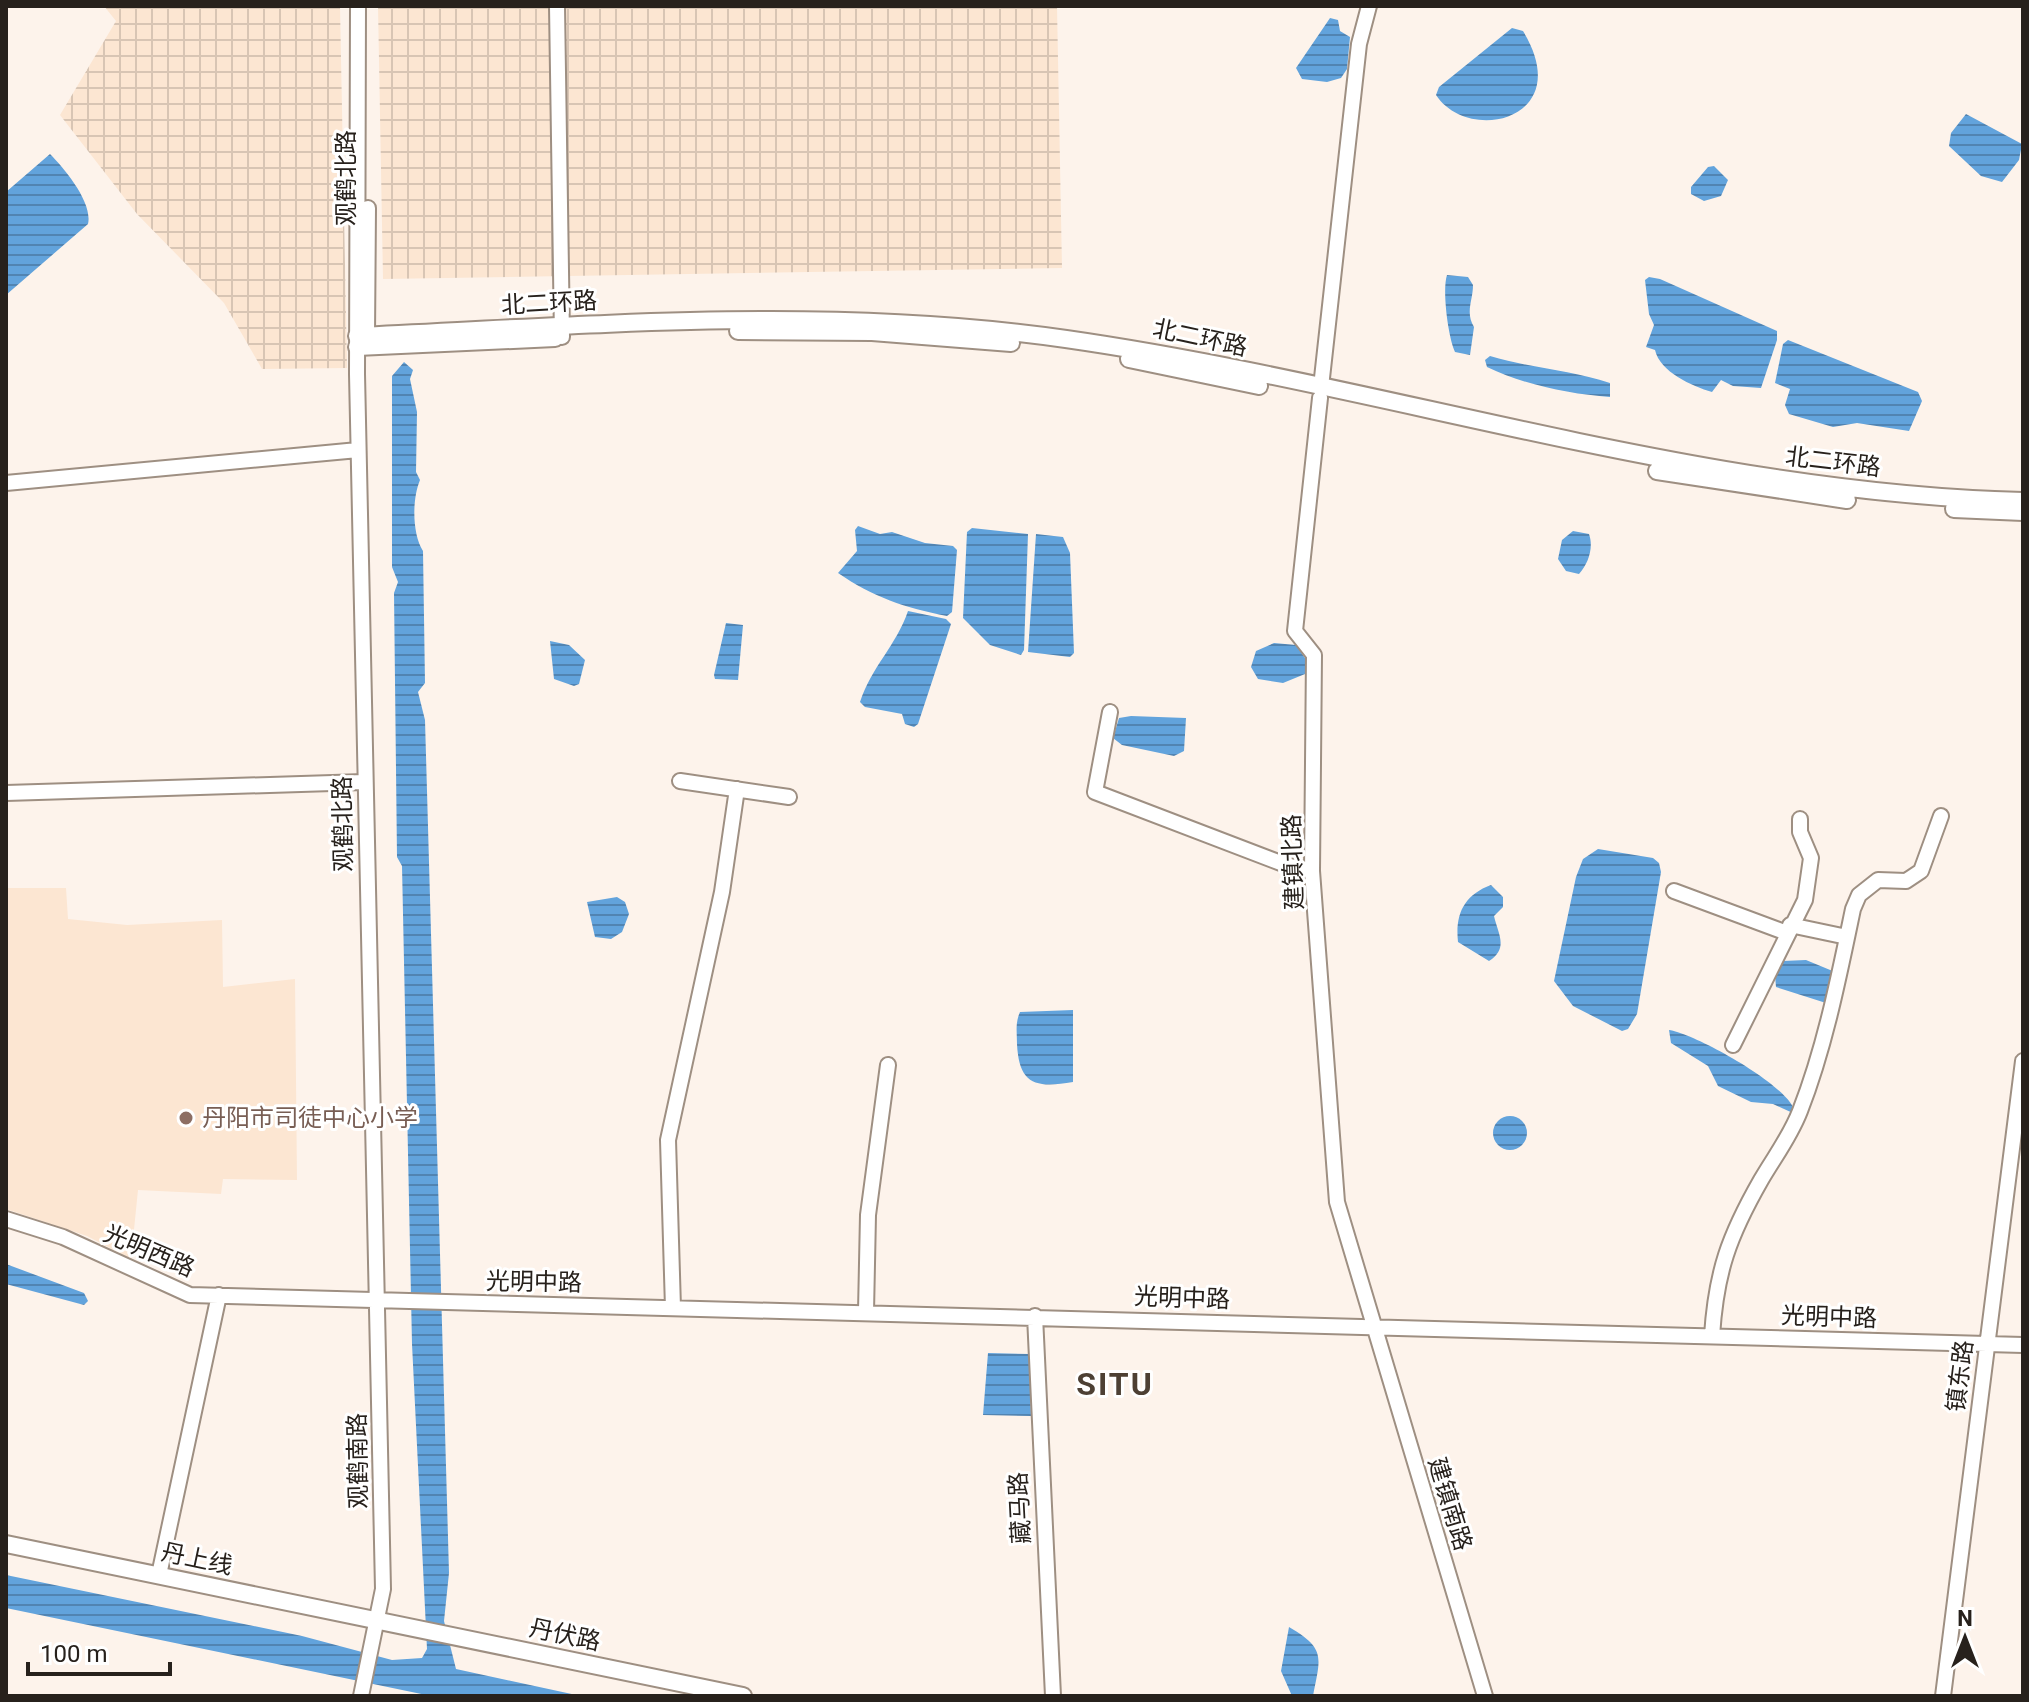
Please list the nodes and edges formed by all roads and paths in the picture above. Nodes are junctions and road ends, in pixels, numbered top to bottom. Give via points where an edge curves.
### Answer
1 (358, 6) edge
2 (368, 6) edge
3 (557, 6) edge
4 (1369, 6) edge
5 (562, 332) junction
6 (360, 339) junction
7 (1320, 393) junction
8 (358, 450) junction
9 (6, 483) edge
10 (2023, 501) edge
11 (2023, 512) edge
12 (1110, 712) dead end
13 (680, 781) dead end
14 (364, 782) junction
15 (737, 789) junction
16 (6, 793) edge
17 (789, 797) dead end
18 (1941, 816) dead end
19 (1800, 819) dead end
20 (1312, 871) junction
21 (1674, 891) dead end
22 (1788, 929) junction
23 (1847, 937) junction
24 (1733, 1045) dead end
25 (2023, 1061) edge
26 (888, 1065) dead end
27 (6, 1219) edge
28 (219, 1295) junction
29 (376, 1300) junction
30 (673, 1308) junction
31 (866, 1312) junction
32 (1035, 1316) junction
33 (1372, 1326) junction
34 (1712, 1336) junction
35 (1986, 1344) junction
36 (2023, 1345) edge
37 (6, 1544) edge
38 (159, 1575) junction
39 (377, 1621) junction
40 (362, 1694) edge
41 (743, 1696) edge
42 (1053, 1696) edge
43 (1485, 1696) edge
44 (1943, 1696) edge

1 - 6 street, 观鹤北路
2 - 6 street, 观鹤北路
3 - 5 street
4 - 7 street, 建镇北路 via 1359,44
5 - 6 main road, 北二环路
5 - 7 main road, 北二环路 via 781,330 979,339
6 - 8 street, 观鹤北路
7 - 10 main road, 北二环路 via 1762,478
7 - 11 main road, 北二环路 via 1668,473 1762,489
7 - 20 street, 建镇北路 via 1295,631 1314,655
8 - 9 street
8 - 14 street, 观鹤北路
12 - 20 street via 1095,792
13 - 15 street
14 - 16 street
14 - 29 street, 观鹤北路
15 - 17 street
15 - 30 street via 722,892 668,1140
18 - 23 street via 1921,871 1906,881 1878,880 1859,895
19 - 22 street via 1810,875 1805,900
20 - 33 street, 建镇北路 via 1337,1202
21 - 22 street
22 - 23 street
22 - 24 street
23 - 34 street via 1802,1108 1720,1269
25 - 35 street, 镇东路
26 - 31 street via 868,1215
27 - 28 street, 光明西路 via 63,1237 190,1295
28 - 29 street, 光明西路
28 - 38 street
29 - 30 street, 光明中路
29 - 39 street, 观鹤南路 via 383,1589
30 - 31 street, 光明中路
31 - 32 street, 光明中路
32 - 33 street, 光明中路
32 - 42 street, 藏马路
33 - 34 street, 光明中路
33 - 43 street, 建镇南路
34 - 35 street, 光明中路
35 - 36 street, 光明中路
35 - 44 street, 镇东路
37 - 38 main road, 丹上线
38 - 39 main road, 丹上线
39 - 40 street, 观鹤南路
39 - 41 main road, 丹伏路

